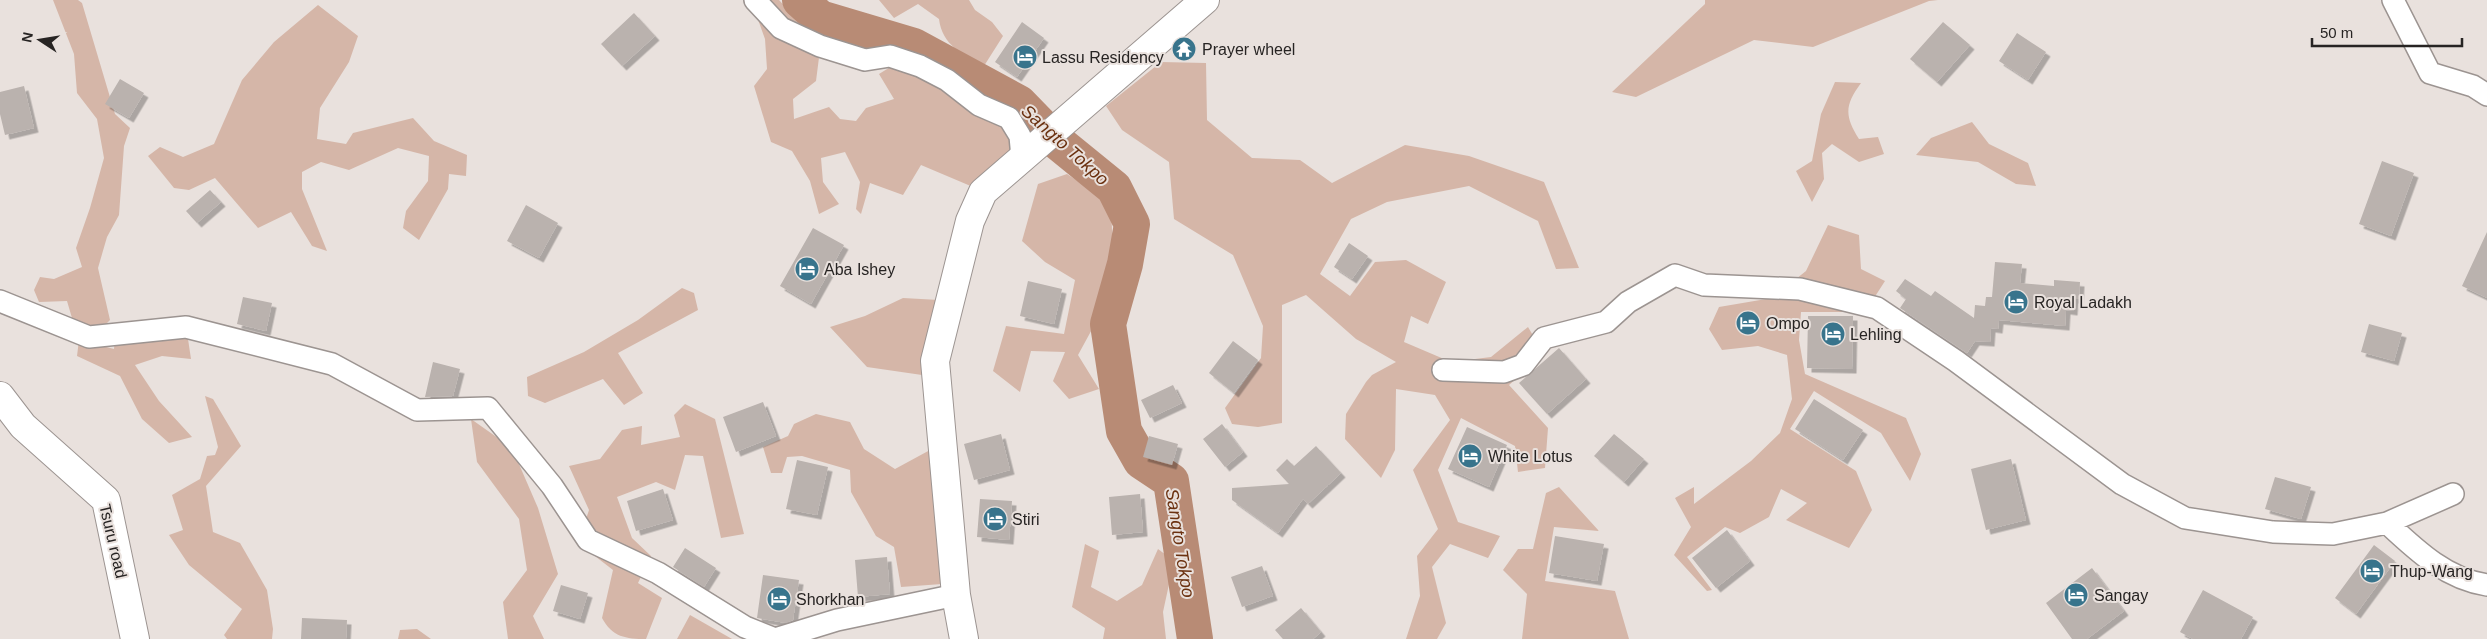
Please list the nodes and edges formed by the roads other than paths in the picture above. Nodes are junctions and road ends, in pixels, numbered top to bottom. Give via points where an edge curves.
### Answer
1 (755, 0) edge
2 (1205, 0) edge
3 (2393, 0) edge
4 (2487, 95) edge
5 (1029, 151) junction
6 (0, 301) edge
7 (1443, 370) dead end
8 (0, 396) edge
9 (2454, 494) dead end
10 (2387, 523) junction
11 (2487, 585) edge
12 (956, 596) junction
13 (135, 639) edge
14 (964, 639) edge

1 - 5 street via 781,28 820,46 865,60 890,56 947,80 979,105 1009,118
2 - 5 street
3 - 4 street via 2430,73 2473,86
5 - 12 street via 983,192 970,220 935,362
6 - 12 street via 89,337 186,327 332,364 416,410 488,408 552,486 588,540 658,573 745,627 776,639 837,620
7 - 10 street via 1504,372 1523,365 1544,338 1606,322 1628,302 1675,276 1704,285 1800,289 1877,308 1956,361 2122,484 2185,518 2273,532 2333,534
8 - 13 street, Tsuru road via 23,426 106,500
9 - 10 street
10 - 11 street via 2427,560 2473,583
12 - 14 street

